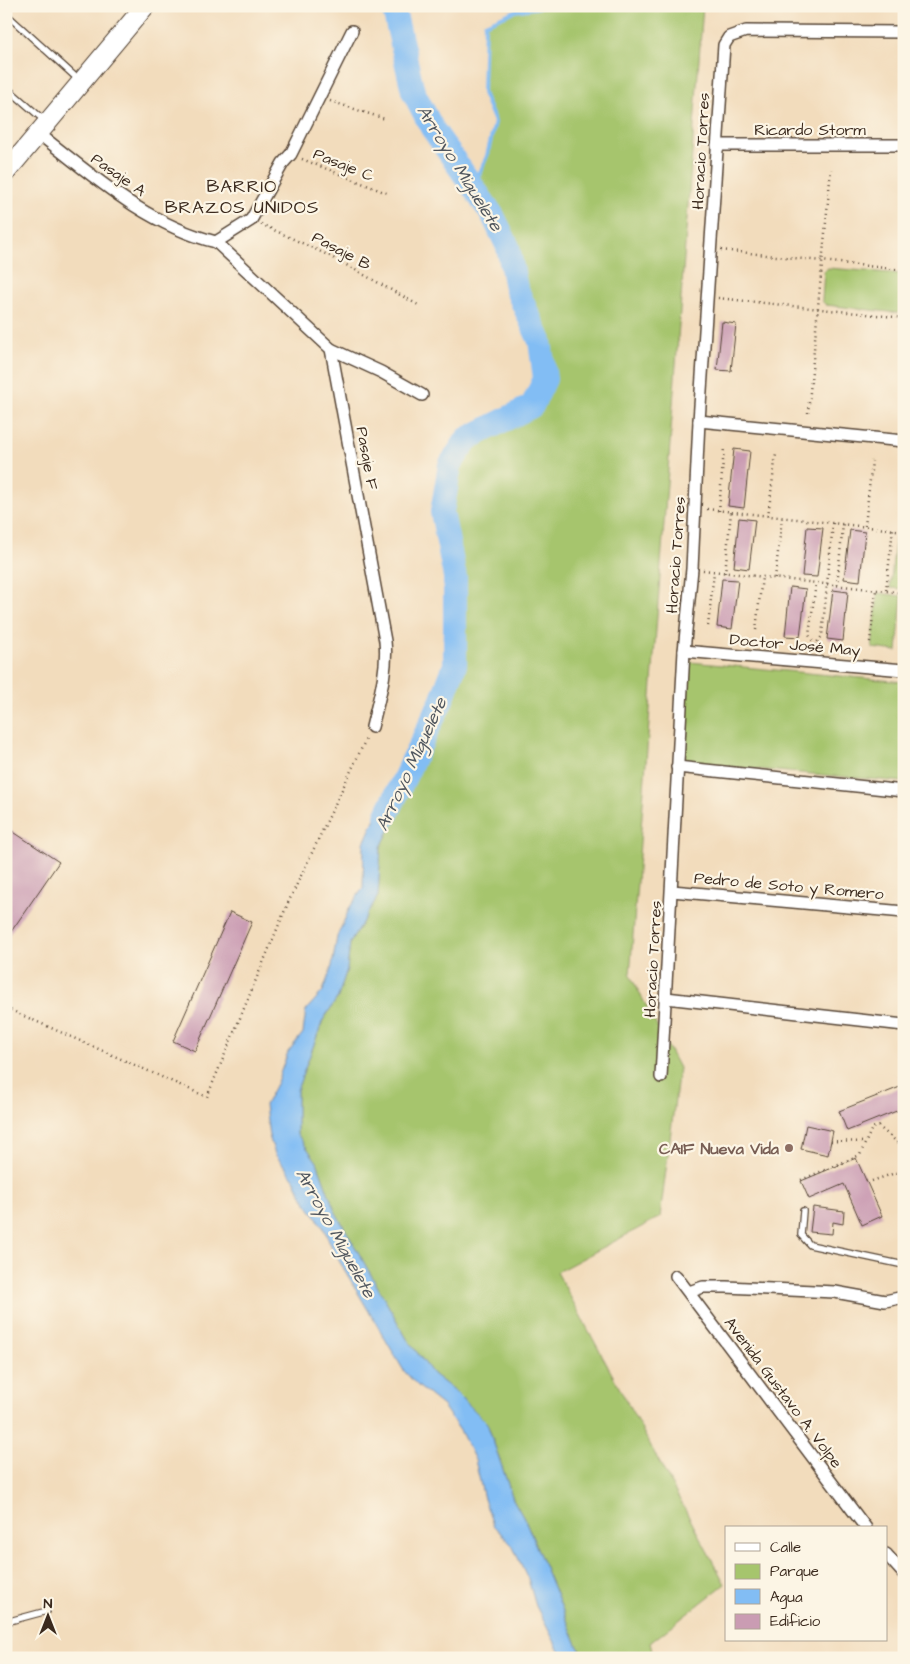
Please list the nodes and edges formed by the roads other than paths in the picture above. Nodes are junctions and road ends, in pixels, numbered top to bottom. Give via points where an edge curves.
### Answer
1 (145, 6) edge
2 (6, 14) edge
3 (352, 31) dead end
4 (904, 32) edge
5 (81, 82) junction
6 (6, 86) edge
7 (42, 128) junction
8 (717, 145) junction
9 (904, 145) edge
10 (6, 172) edge
11 (216, 242) junction
12 (331, 349) junction
13 (422, 395) dead end
14 (699, 421) junction
15 (904, 441) edge
16 (684, 651) junction
17 (904, 670) edge
18 (372, 727) road end
19 (677, 766) junction
20 (904, 791) edge
21 (672, 891) junction
22 (904, 912) edge
23 (666, 998) junction
24 (904, 1025) edge
25 (661, 1077) dead end
26 (803, 1211) dead end
27 (904, 1265) edge
28 (676, 1276) dead end
29 (689, 1292) junction
30 (904, 1297) edge
31 (864, 1526) edge
32 (888, 1556) edge
33 (904, 1574) edge
34 (47, 1611) dead end
35 (6, 1622) edge

1 - 5 main road
2 - 5 lane
3 - 11 street via 291,154 250,220
4 - 8 street, Horacio Torres via 746,31 729,37 721,56
5 - 7 main road
6 - 7 lane
7 - 10 main road
7 - 11 street, Pasaje A via 123,200 191,236
8 - 9 street, Ricardo Storm
8 - 14 street, Horacio Torres
11 - 12 street
12 - 13 street
12 - 18 street, Pasaje F via 387,656
14 - 15 street
14 - 16 street, Horacio Torres via 696,508
16 - 17 street, Doctor José May
16 - 19 street, Horacio Torres
19 - 20 street
19 - 21 street, Horacio Torres
21 - 22 street, Pedro de Soto y Romero
21 - 23 street, Horacio Torres
23 - 24 street
23 - 25 street, Horacio Torres
26 - 27 lane via 802,1235 810,1245
28 - 29 street, Avenida Gustavo A. Volpe
29 - 30 street via 704,1287 726,1287 835,1292 885,1301
29 - 31 street, Avenida Gustavo A. Volpe
32 - 33 street
34 - 35 lane

